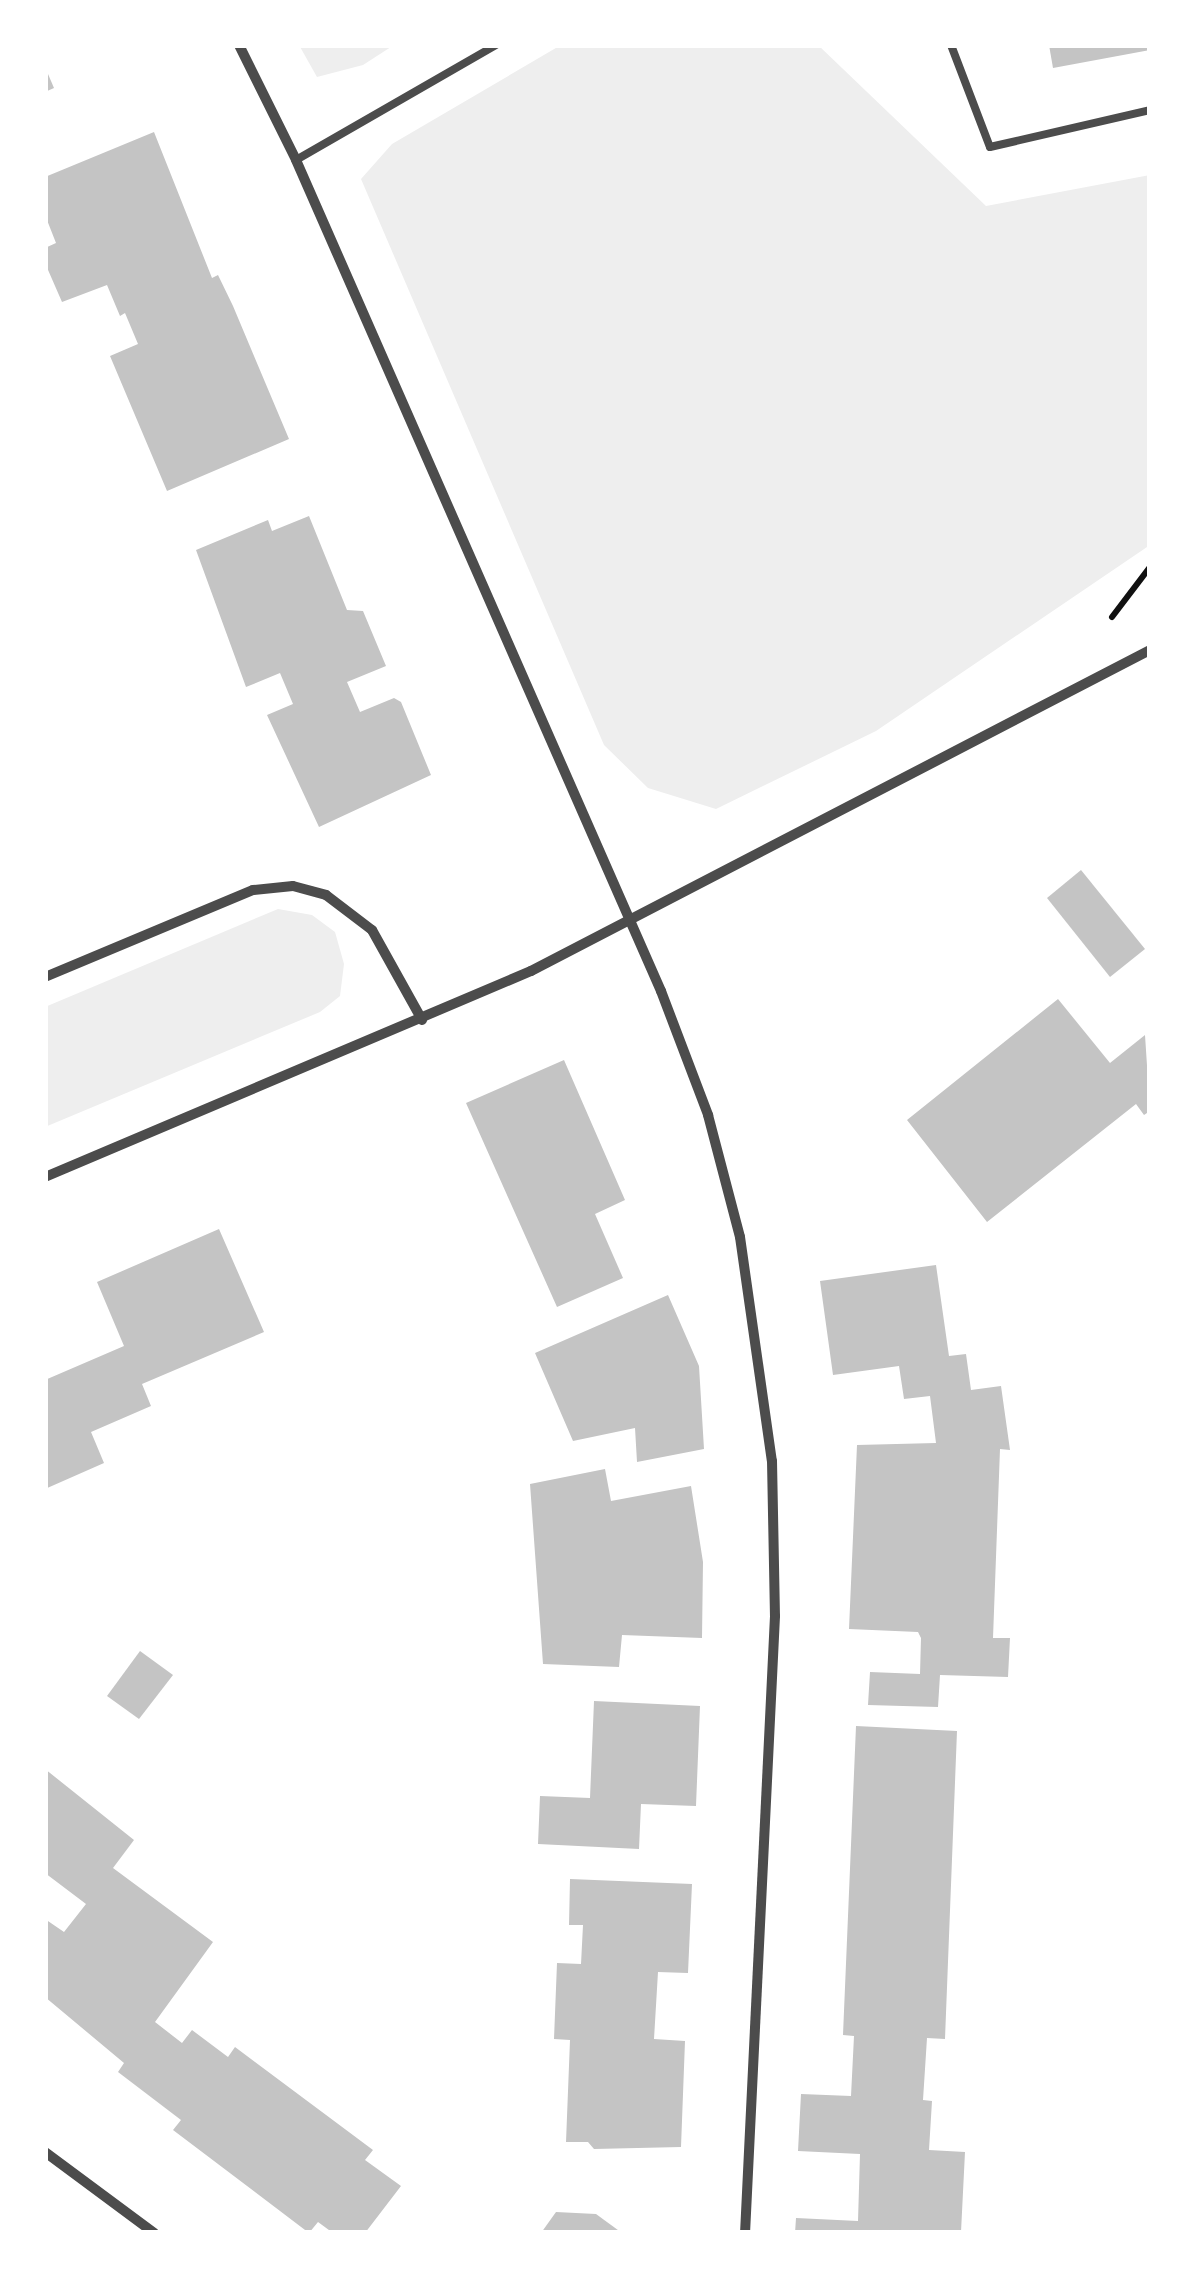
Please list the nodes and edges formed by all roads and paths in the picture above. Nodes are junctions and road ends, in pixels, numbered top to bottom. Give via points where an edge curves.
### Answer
1 (239, 45) edge
2 (496, 45) edge
3 (952, 45) edge
4 (1150, 110) edge
5 (296, 160) junction
6 (1150, 650) edge
7 (631, 923) junction
8 (45, 978) edge
9 (422, 1020) junction
10 (45, 1177) edge
11 (45, 2152) edge
12 (154, 2233) edge
13 (745, 2233) edge

1 - 5 street
2 - 5 lane
3 - 4 lane via 990,146
5 - 7 street
6 - 7 street
7 - 9 street
7 - 13 street via 687,1055 725,1177 752,1300 772,1461 776,1616
8 - 9 street via 253,890 293,886 326,896 372,930
9 - 10 street
11 - 12 street

